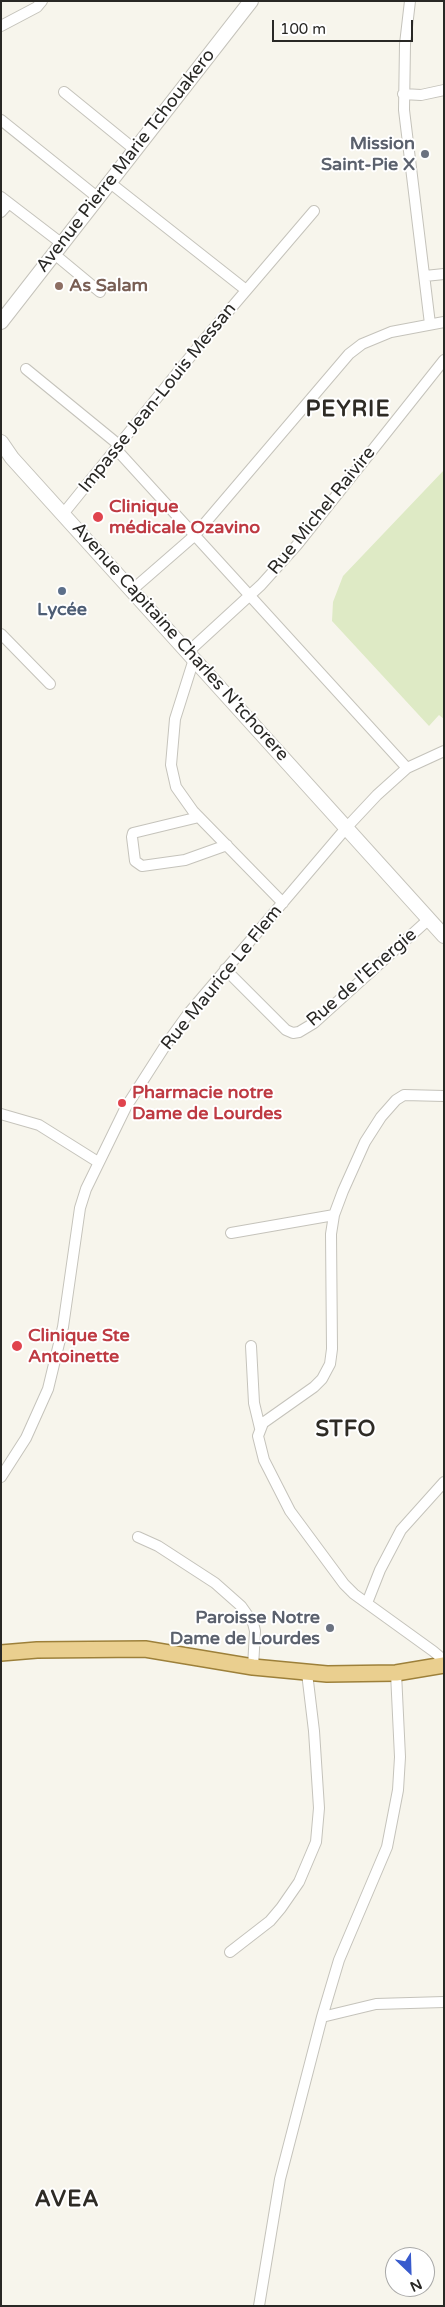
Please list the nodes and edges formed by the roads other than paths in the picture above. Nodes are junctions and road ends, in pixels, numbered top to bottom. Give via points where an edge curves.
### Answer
1 (42, 1) edge
2 (251, 1) edge
3 (410, 1) edge
4 (2, 23) edge
5 (444, 90) edge
6 (64, 92) dead end
7 (403, 94) junction
8 (1, 120) edge
9 (134, 149) junction
10 (109, 182) junction
11 (97, 197) junction
12 (5, 200) edge
13 (314, 211) dead end
14 (1, 212) edge
15 (57, 248) junction
16 (444, 274) edge
17 (425, 276) junction
18 (249, 286) junction
19 (100, 292) dead end
20 (1, 322) edge
21 (444, 322) edge
22 (430, 324) junction
23 (444, 360) edge
24 (26, 369) dead end
25 (1, 442) edge
26 (117, 447) junction
27 (7, 454) edge
28 (63, 514) junction
29 (194, 536) junction
30 (132, 590) junction
31 (250, 595) junction
32 (1, 634) edge
33 (191, 655) junction
34 (50, 684) dead end
35 (444, 751) edge
36 (406, 768) junction
37 (199, 817) junction
38 (347, 826) junction
39 (228, 845) junction
40 (283, 903) junction
41 (429, 919) junction
42 (444, 936) edge
43 (225, 969) junction
44 (444, 1096) edge
45 (1, 1114) edge
46 (98, 1162) junction
47 (334, 1215) junction
48 (231, 1233) dead end
49 (251, 1346) dead end
50 (260, 1428) junction
51 (1, 1477) edge
52 (444, 1482) edge
53 (138, 1536) dead end
54 (367, 1603) junction
55 (1, 1653) edge
56 (443, 1665) edge
57 (253, 1667) junction
58 (307, 1673) junction
59 (396, 1673) junction
60 (230, 1952) dead end
61 (444, 2002) edge
62 (322, 2017) junction
63 (259, 2306) edge

1 - 4 street via 37,7
2 - 9 main road, Avenue Pierre Marie Tchouakero
3 - 7 street
5 - 7 street
6 - 9 street
7 - 17 street
8 - 11 street
9 - 10 main road, Avenue Pierre Marie Tchouakero
10 - 11 main road, Avenue Pierre Marie Tchouakero
10 - 18 street
11 - 15 main road, Avenue Pierre Marie Tchouakero
12 - 14 street
12 - 15 street
13 - 18 street, Impasse Jean-Louis Messan
15 - 19 street
15 - 20 main road, Avenue Pierre Marie Tchouakero
16 - 17 street
17 - 22 street
18 - 26 street, Impasse Jean-Louis Messan
21 - 22 street
22 - 29 street via 376,336 349,354
23 - 31 street, Rue Michel Raivire via 297,545
24 - 26 street
25 - 27 main road, Avenue Capitaine Charles N'tchorere
26 - 28 street, Impasse Jean-Louis Messan
26 - 29 street
27 - 28 main road, Avenue Capitaine Charles N'tchorere
28 - 30 main road, Avenue Capitaine Charles N'tchorere
29 - 30 street
29 - 31 street
30 - 33 main road, Avenue Capitaine Charles N'tchorere
31 - 33 street, Rue Michel Raivire
31 - 36 street
32 - 34 street
33 - 37 street via 175,719 171,765 176,788
33 - 38 main road, Avenue Capitaine Charles N'tchorere
35 - 36 street, Rue Maurice Le Flem
36 - 38 street, Rue Maurice Le Flem
37 - 39 street
37 - 39 street via 133,833 134,861 142,866 185,860
38 - 40 street, Rue Maurice Le Flem
38 - 41 main road, Avenue Capitaine Charles N'tchorere
39 - 40 street
40 - 43 street, Rue Maurice Le Flem
41 - 42 main road, Avenue Capitaine Charles N'tchorere
41 - 43 street, Rue de l'Energie via 314,1023 299,1032 286,1030
43 - 46 street, Rue Maurice Le Flem via 165,1046 126,1107
44 - 47 street via 404,1096 389,1106 365,1142
45 - 46 street via 39,1125
46 - 51 street, Rue Maurice Le Flem via 80,1208 63,1326 48,1389 26,1438
47 - 48 street
47 - 50 street via 330,1251 330,1364 314,1387 268,1418
49 - 50 street via 254,1402
50 - 54 street via 259,1443 264,1460 290,1511 344,1584
52 - 54 street via 402,1530 380,1570
53 - 57 street via 215,1583 241,1606 255,1631
54 - 56 street via 433,1651
55 - 57 main road via 145,1649
56 - 59 main road
57 - 58 main road
58 - 59 main road
58 - 60 street via 319,1808 316,1842 299,1882 281,1908 270,1921
59 - 62 street via 400,1757 398,1790 387,1847 339,1960
61 - 62 street via 376,2004
62 - 63 street via 280,2179

